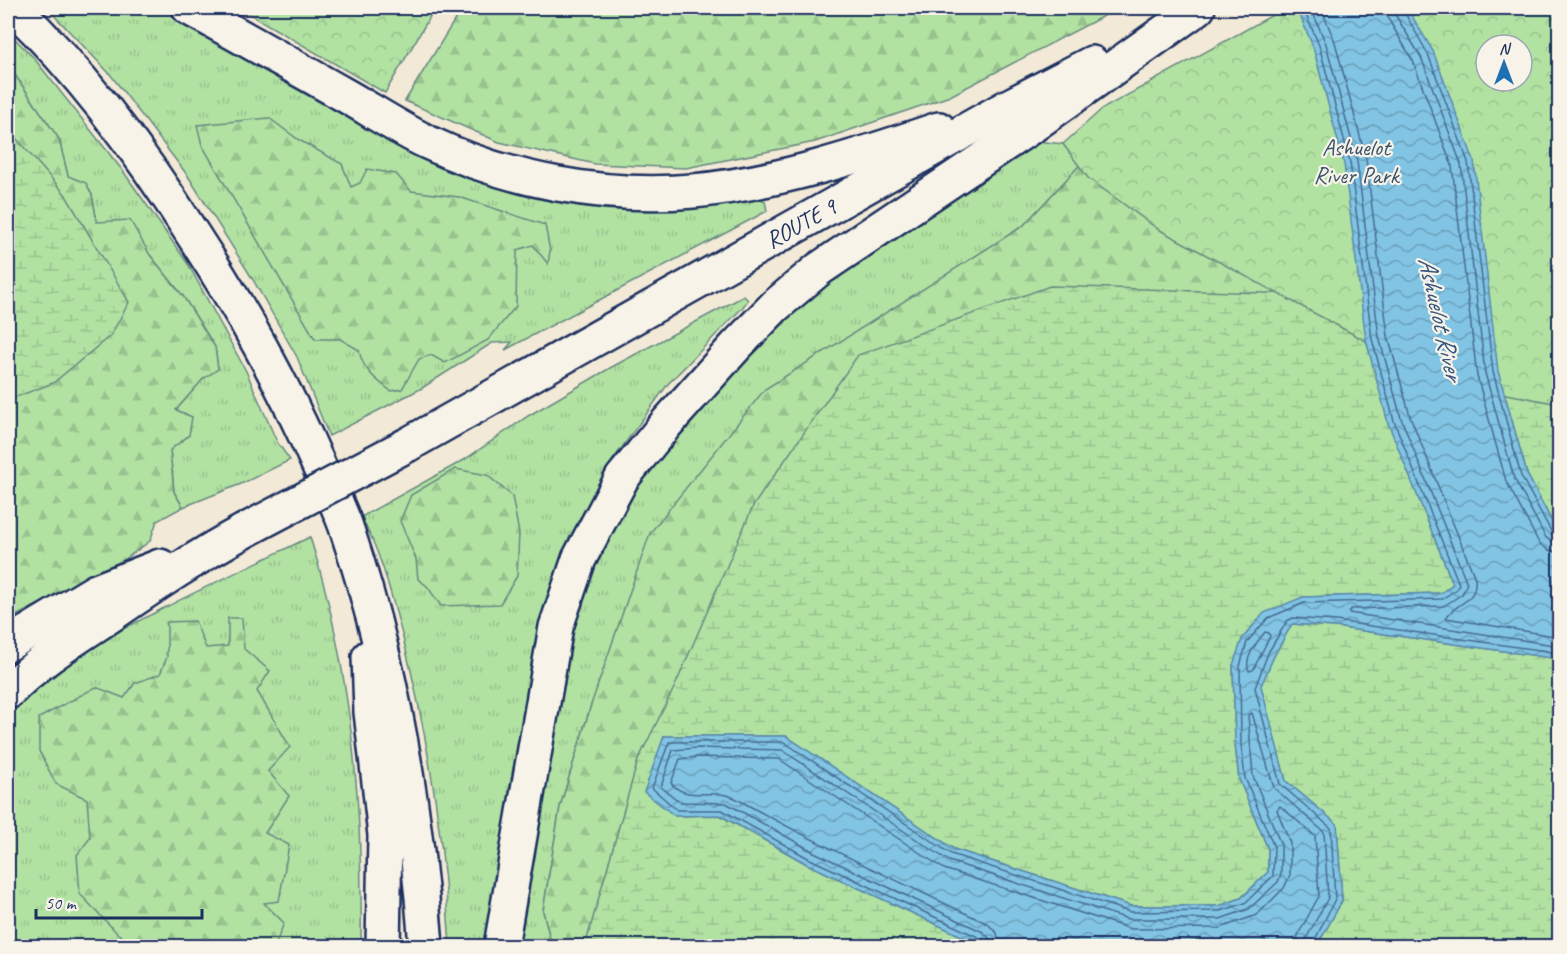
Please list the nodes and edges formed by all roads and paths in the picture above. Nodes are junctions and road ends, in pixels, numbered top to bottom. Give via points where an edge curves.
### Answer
1 (14, 8) edge
2 (189, 8) edge
3 (1198, 8) edge
4 (1009, 106) junction
5 (202, 554) junction
6 (365, 592) junction
7 (8, 644) edge
8 (8, 692) edge
9 (383, 946) edge
10 (426, 946) edge
11 (501, 946) edge

1 - 6 highway via 42,34 114,121 172,201 254,330 290,399 347,531
2 - 4 highway via 427,142 489,166 557,184 623,192 692,191 755,182 828,165
3 - 4 highway, ROUTE 9
3 - 11 highway via 1032,126 819,269 736,346 622,478 579,559 556,627
4 - 5 highway, ROUTE 9, bridge via 407,445
5 - 7 highway via 152,568 96,591
5 - 8 highway via 64,646
6 - 9 highway via 371,712 385,835
6 - 10 highway via 395,703 414,814

